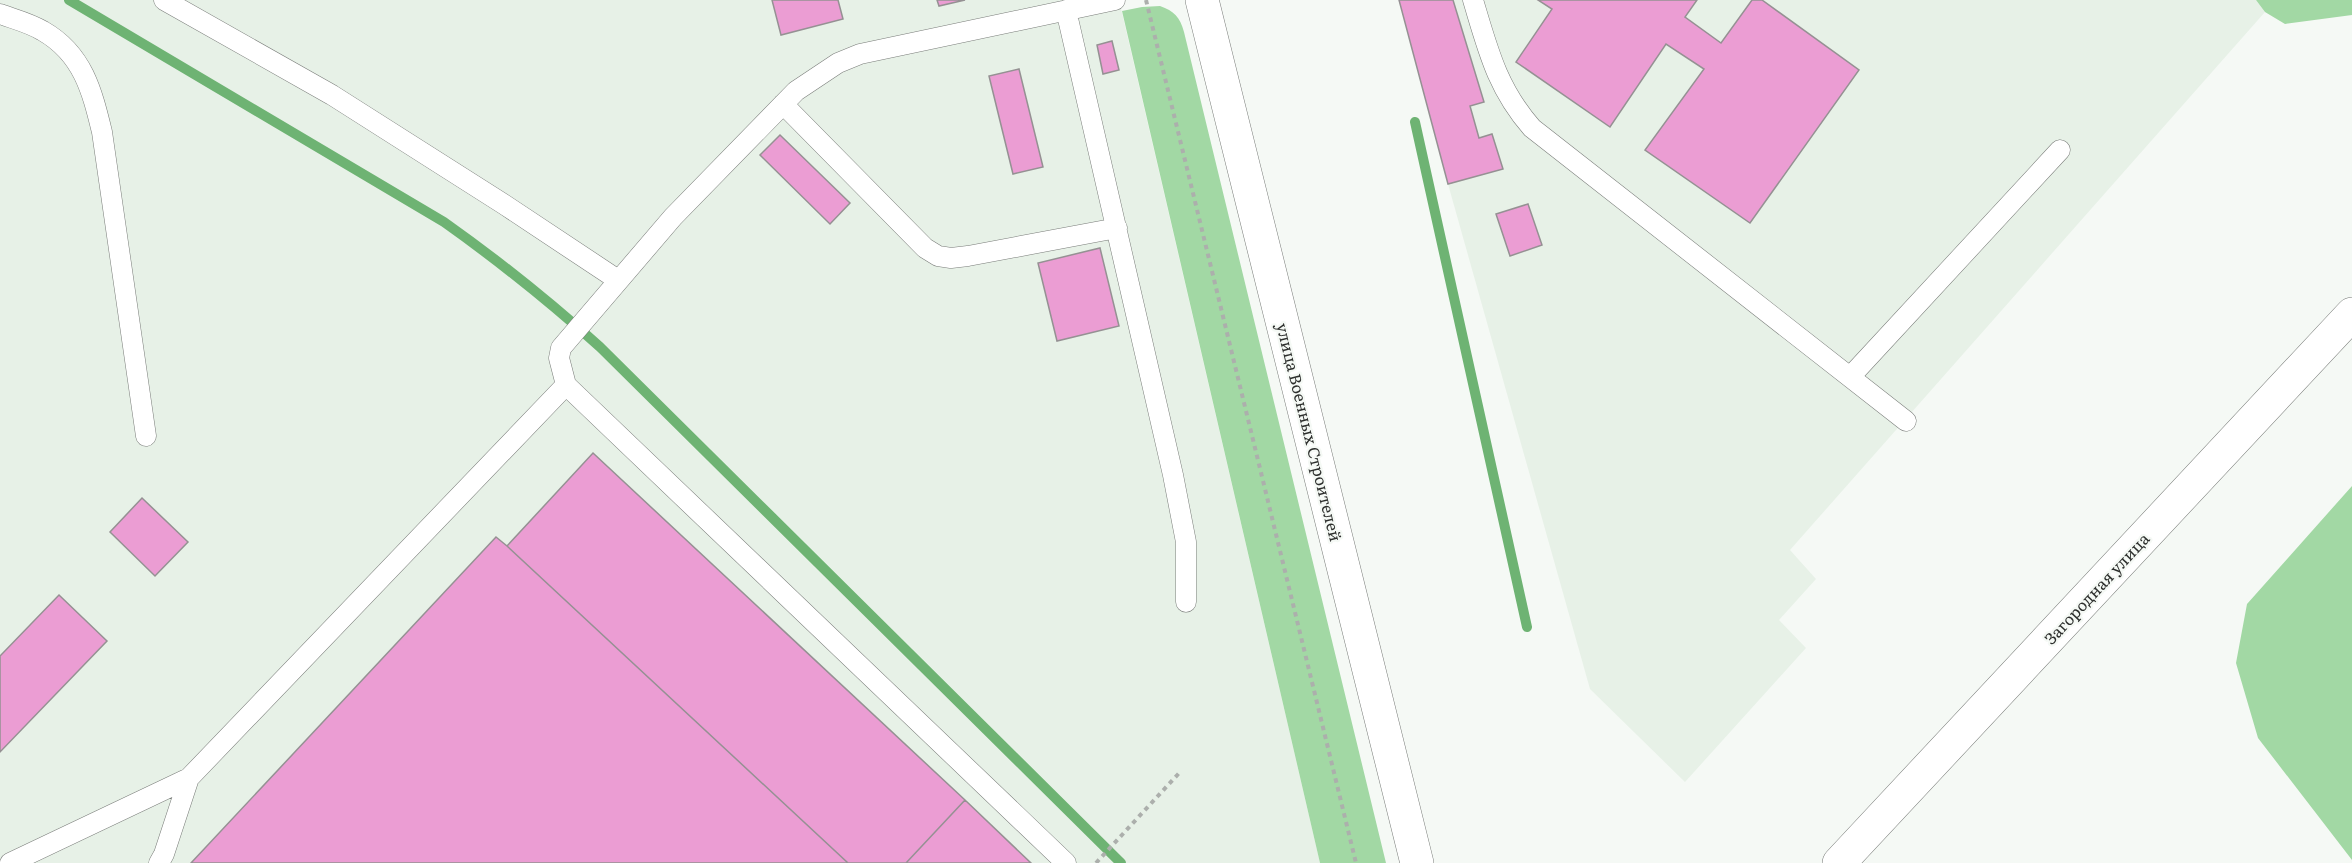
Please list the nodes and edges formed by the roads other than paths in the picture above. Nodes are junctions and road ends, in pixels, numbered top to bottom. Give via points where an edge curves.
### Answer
1 (164, 0) edge
2 (1114, 0) edge
3 (1202, 0) edge
4 (1473, 0) edge
5 (1066, 10) junction
6 (0, 14) edge
7 (783, 104) junction
8 (2060, 150) dead end
9 (1117, 228) junction
10 (618, 280) junction
11 (2352, 314) edge
12 (1850, 377) junction
13 (566, 385) junction
14 (1906, 421) dead end
15 (146, 436) dead end
16 (1186, 602) dead end
17 (189, 778) junction
18 (10, 863) edge
19 (159, 863) edge
20 (1066, 863) edge
21 (1417, 863) edge
22 (1839, 863) edge

1 - 10 lane via 351,107
2 - 5 lane
3 - 21 street, улица Военных Строителей
4 - 12 lane via 1501,86 1532,128
5 - 7 lane via 860,54 815,77
5 - 9 lane
6 - 15 lane via 42,30 60,42 73,54 93,99 102,132
7 - 9 lane via 913,237 938,256 968,256
7 - 10 lane
8 - 12 lane
9 - 16 lane via 1186,542
10 - 13 lane via 561,348 559,358
11 - 22 street, Загородная улица
12 - 14 lane
13 - 17 lane
13 - 20 lane
17 - 18 lane
17 - 19 lane

